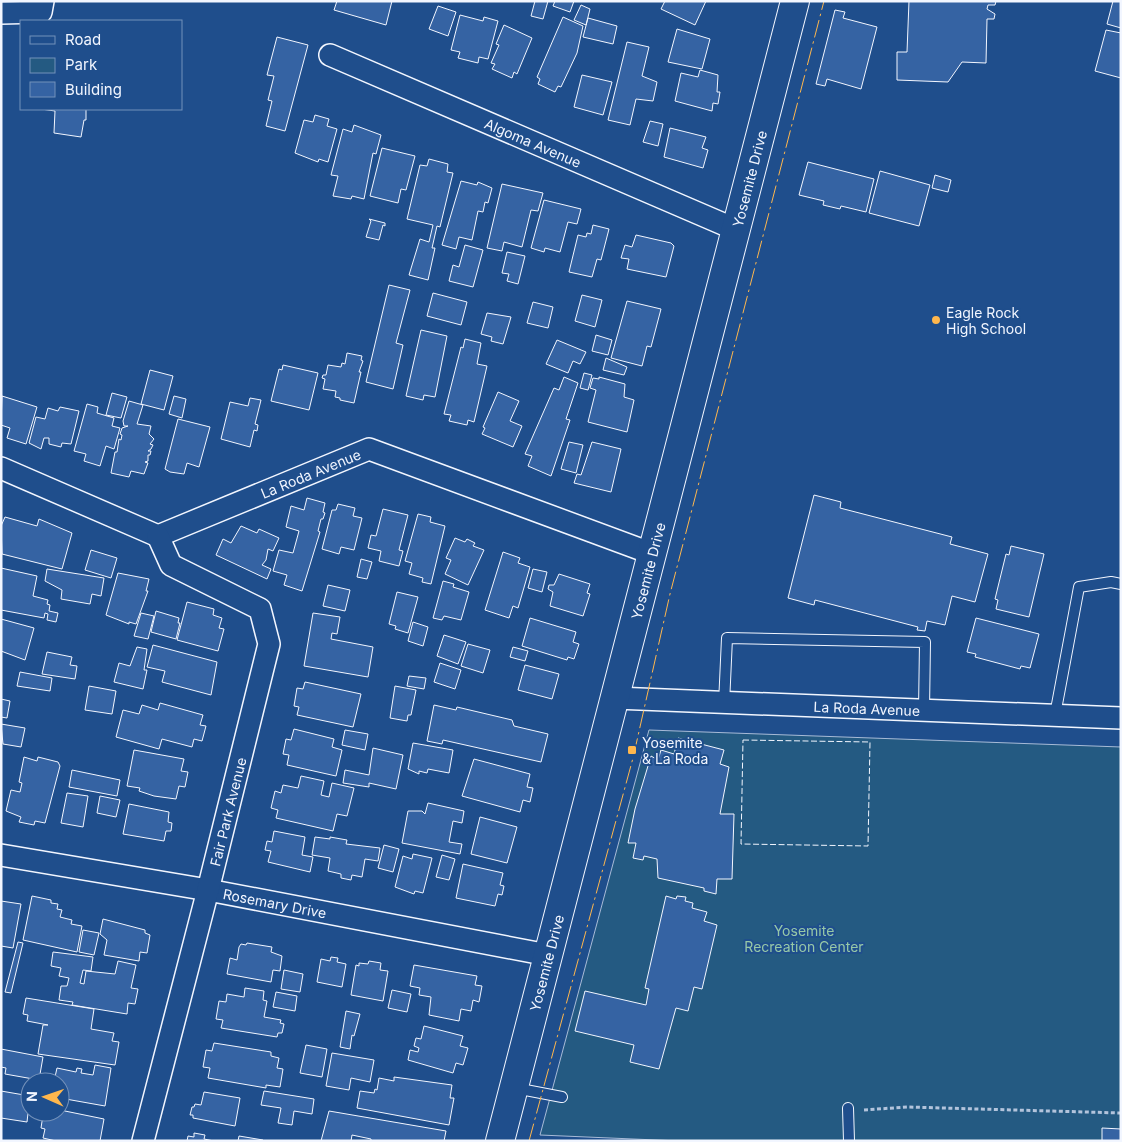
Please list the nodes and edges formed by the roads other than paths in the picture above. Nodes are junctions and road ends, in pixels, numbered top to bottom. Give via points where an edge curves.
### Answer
1 (795, 1) edge
2 (42, 7) edge
3 (1, 13) edge
4 (330, 55) dead end
5 (737, 230) junction
6 (1, 468) edge
7 (158, 536) junction
8 (653, 554) junction
9 (1121, 584) edge
10 (615, 698) junction
11 (724, 704) junction
12 (924, 710) junction
13 (1055, 715) junction
14 (1121, 718) edge
15 (1, 855) edge
16 (208, 890) junction
17 (548, 955) junction
18 (514, 1087) junction
19 (562, 1097) dead end
20 (848, 1108) road end
21 (142, 1141) edge
22 (500, 1141) edge
23 (849, 1141) edge

1 - 5 street, Yosemite Drive
2 - 3 street
4 - 5 street, Algoma Avenue
5 - 8 street, Yosemite Drive
6 - 7 street
7 - 8 street, La Roda Avenue via 369,449
7 - 16 street, Fair Park Avenue via 171,565 260,609 269,644
8 - 10 street, Yosemite Drive
9 - 13 lane via 1111,582 1079,587
10 - 11 street, La Roda Avenue
10 - 17 street, Yosemite Drive
11 - 12 street, La Roda Avenue
11 - 12 lane via 727,638 925,642
12 - 13 street, La Roda Avenue
13 - 14 street, La Roda Avenue
15 - 16 street, Rosemary Drive
16 - 17 street, Rosemary Drive
16 - 21 street, Fair Park Avenue
17 - 18 street, Yosemite Drive
18 - 19 lane
18 - 22 street, Yosemite Drive
20 - 23 lane

